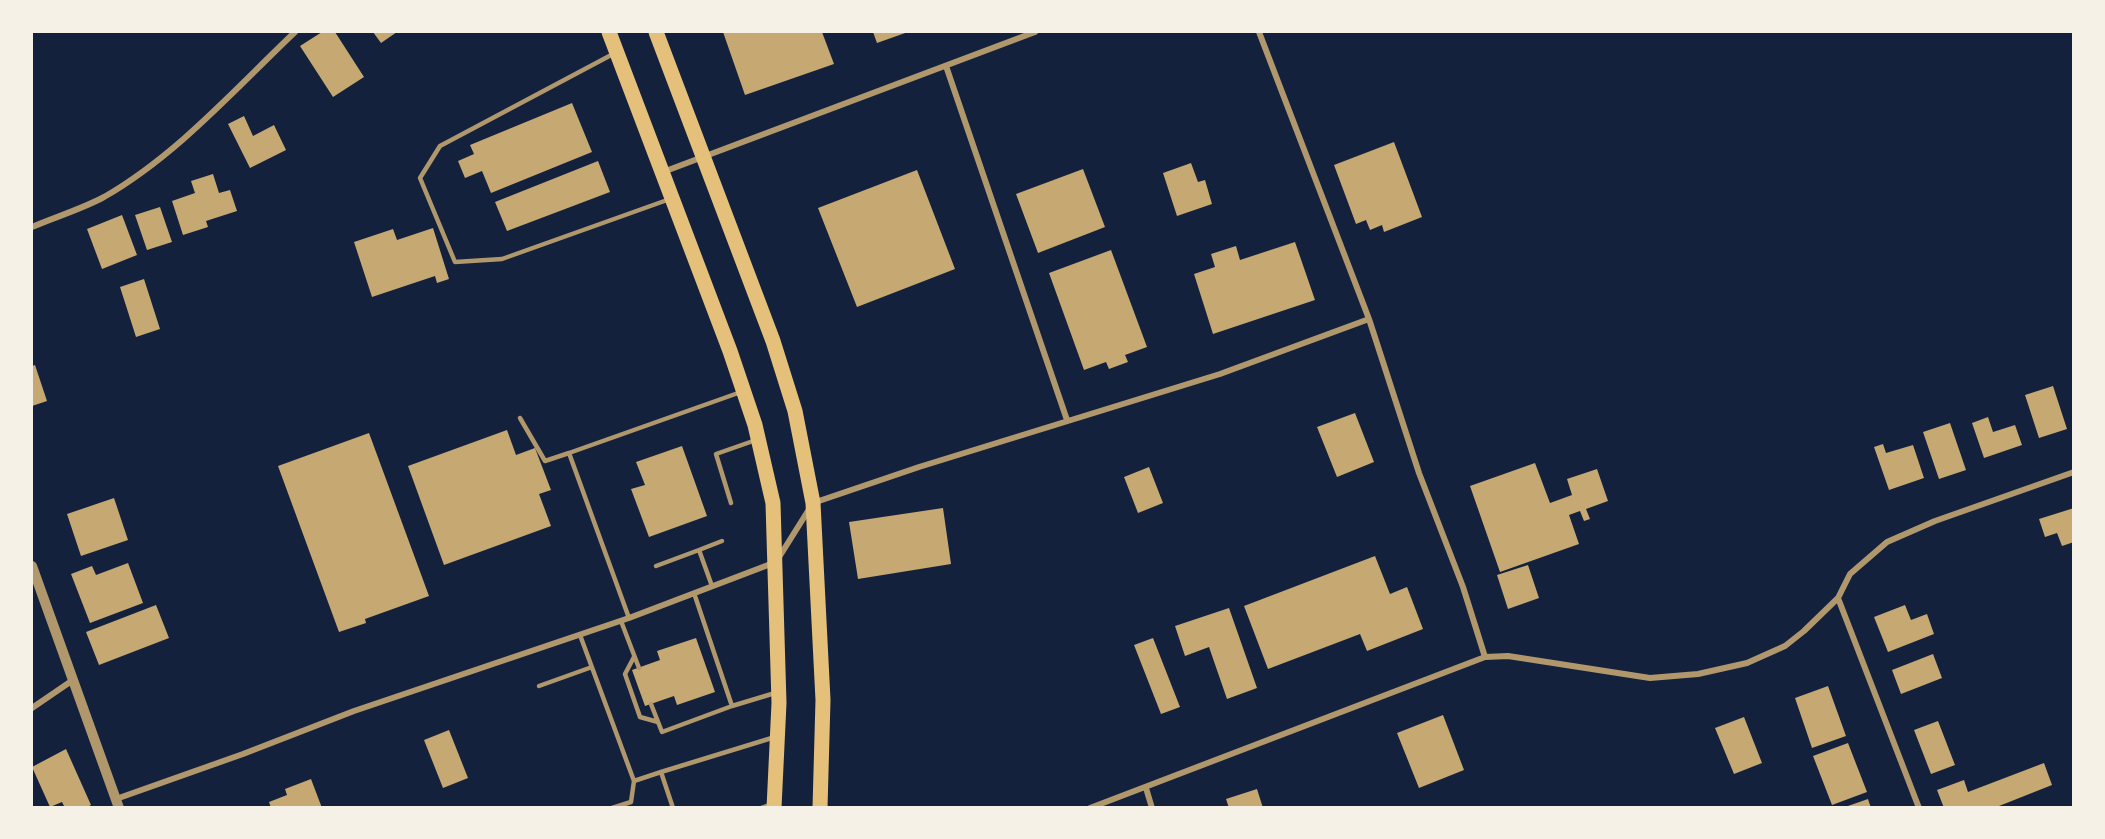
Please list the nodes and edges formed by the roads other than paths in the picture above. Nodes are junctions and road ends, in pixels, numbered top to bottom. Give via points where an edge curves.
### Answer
1 (295, 32) edge
2 (609, 32) edge
3 (656, 32) edge
4 (1035, 32) edge
5 (1259, 32) edge
6 (617, 51) junction
7 (946, 66) junction
8 (705, 156) junction
9 (663, 172) junction
10 (673, 198) junction
11 (32, 227) edge
12 (1368, 319) junction
13 (743, 391) junction
14 (520, 418) dead end
15 (1067, 420) junction
16 (758, 439) junction
17 (569, 453) junction
18 (2073, 472) edge
19 (731, 503) dead end
20 (813, 503) junction
21 (722, 541) dead end
22 (699, 550) junction
23 (776, 562) junction
24 (32, 566) edge
25 (656, 566) dead end
26 (712, 586) junction
27 (694, 593) junction
28 (1838, 598) junction
29 (629, 618) junction
30 (621, 621) junction
31 (580, 635) junction
32 (634, 657) junction
33 (1485, 657) junction
34 (592, 668) junction
35 (639, 668) dead end
36 (74, 680) junction
37 (539, 686) dead end
38 (779, 691) junction
39 (651, 704) dead end
40 (732, 706) junction
41 (32, 708) edge
42 (658, 722) junction
43 (778, 736) junction
44 (661, 772) junction
45 (634, 782) junction
46 (1146, 788) junction
47 (118, 803) edge
48 (770, 806) edge
49 (612, 807) edge
50 (673, 807) edge
51 (820, 807) edge
52 (1090, 807) edge
53 (1152, 807) edge
54 (1919, 807) edge

1 - 11 street via 145,170 102,198
2 - 6 main road
3 - 8 main road
4 - 7 street
5 - 12 street
6 - 9 main road
6 - 10 lane via 440,147 420,178 455,262 502,259
7 - 8 street
7 - 15 street
8 - 9 street
8 - 20 main road via 795,411
9 - 10 main road
10 - 13 main road
12 - 15 street via 1220,374
12 - 33 street
13 - 16 main road
13 - 17 lane
14 - 17 lane via 545,461
15 - 20 street
16 - 19 lane via 716,454
16 - 23 main road via 773,503
17 - 29 lane
18 - 28 street via 1887,542 1850,574
20 - 23 street
20 - 51 main road via 823,700
21 - 22 lane
22 - 25 lane
22 - 26 lane
23 - 26 street
23 - 38 main road
24 - 36 street
26 - 27 street
27 - 29 street
27 - 40 lane
28 - 33 street via 1785,646 1747,663 1698,674 1650,678 1508,656
28 - 54 street
29 - 30 street
30 - 31 street
30 - 32 lane
31 - 34 lane
31 - 47 street via 364,708
32 - 35 lane
32 - 42 lane via 625,674 640,717
33 - 46 street
34 - 37 lane
34 - 45 lane
36 - 41 street
36 - 47 street
38 - 40 lane
38 - 43 main road
39 - 42 lane
40 - 42 lane via 662,732
43 - 44 lane
43 - 48 main road
44 - 45 lane
44 - 50 lane
45 - 49 lane via 631,802
46 - 52 street
46 - 53 street

